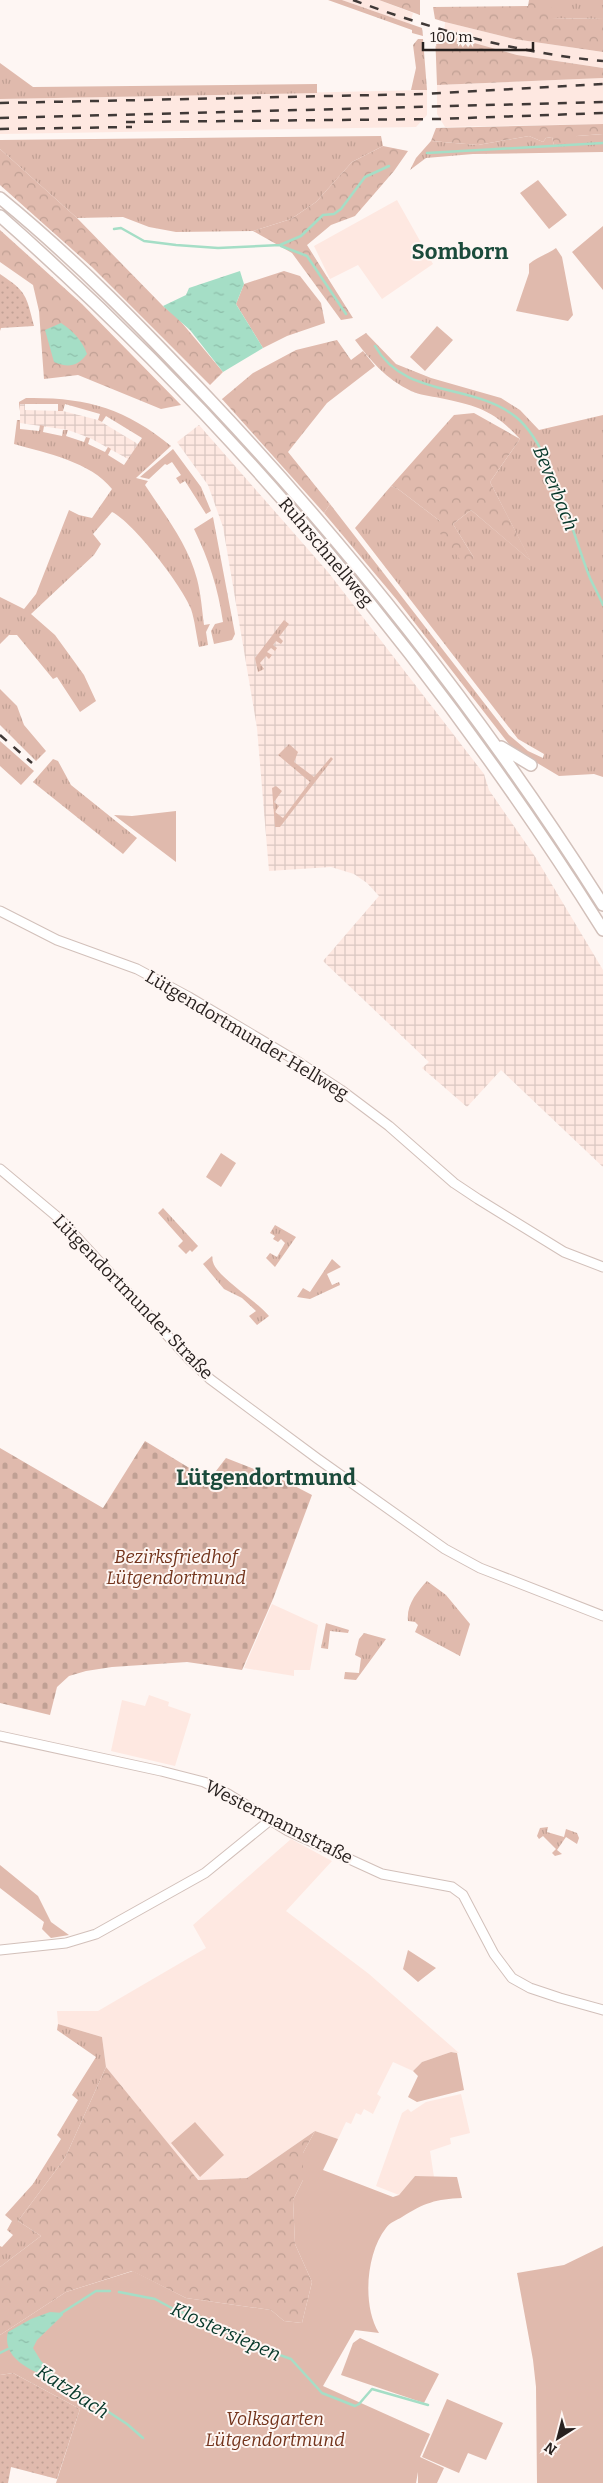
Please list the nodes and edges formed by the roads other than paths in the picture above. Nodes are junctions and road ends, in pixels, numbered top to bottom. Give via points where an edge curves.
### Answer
1 (0, 198) edge
2 (0, 216) edge
3 (483, 730) junction
4 (531, 765) dead end
5 (603, 905) edge
6 (0, 911) edge
7 (603, 930) edge
8 (0, 1170) edge
9 (603, 1267) edge
10 (603, 1616) edge
11 (0, 1736) edge
12 (269, 1820) junction
13 (0, 1950) edge
14 (603, 2010) edge

1 - 3 highway, Ruhrschnellweg via 99,287 227,418 360,571
2 - 7 highway, Ruhrschnellweg via 92,299 182,390 310,532 405,648 507,786
3 - 4 highway via 506,752
3 - 5 highway, Ruhrschnellweg
6 - 9 street, Lütgendortmunder Hellweg via 51,938 137,969 189,997 325,1079 389,1126 454,1183 478,1199 564,1252
8 - 10 street, Lütgendortmunder Straße via 61,1220 188,1360 311,1454 460,1558
11 - 12 street, Westermannstraße via 204,1782
12 - 13 street via 205,1873 96,1934 66,1943
12 - 14 street, Westermannstraße via 385,1875 458,1889 494,1954 512,1978 530,1988

